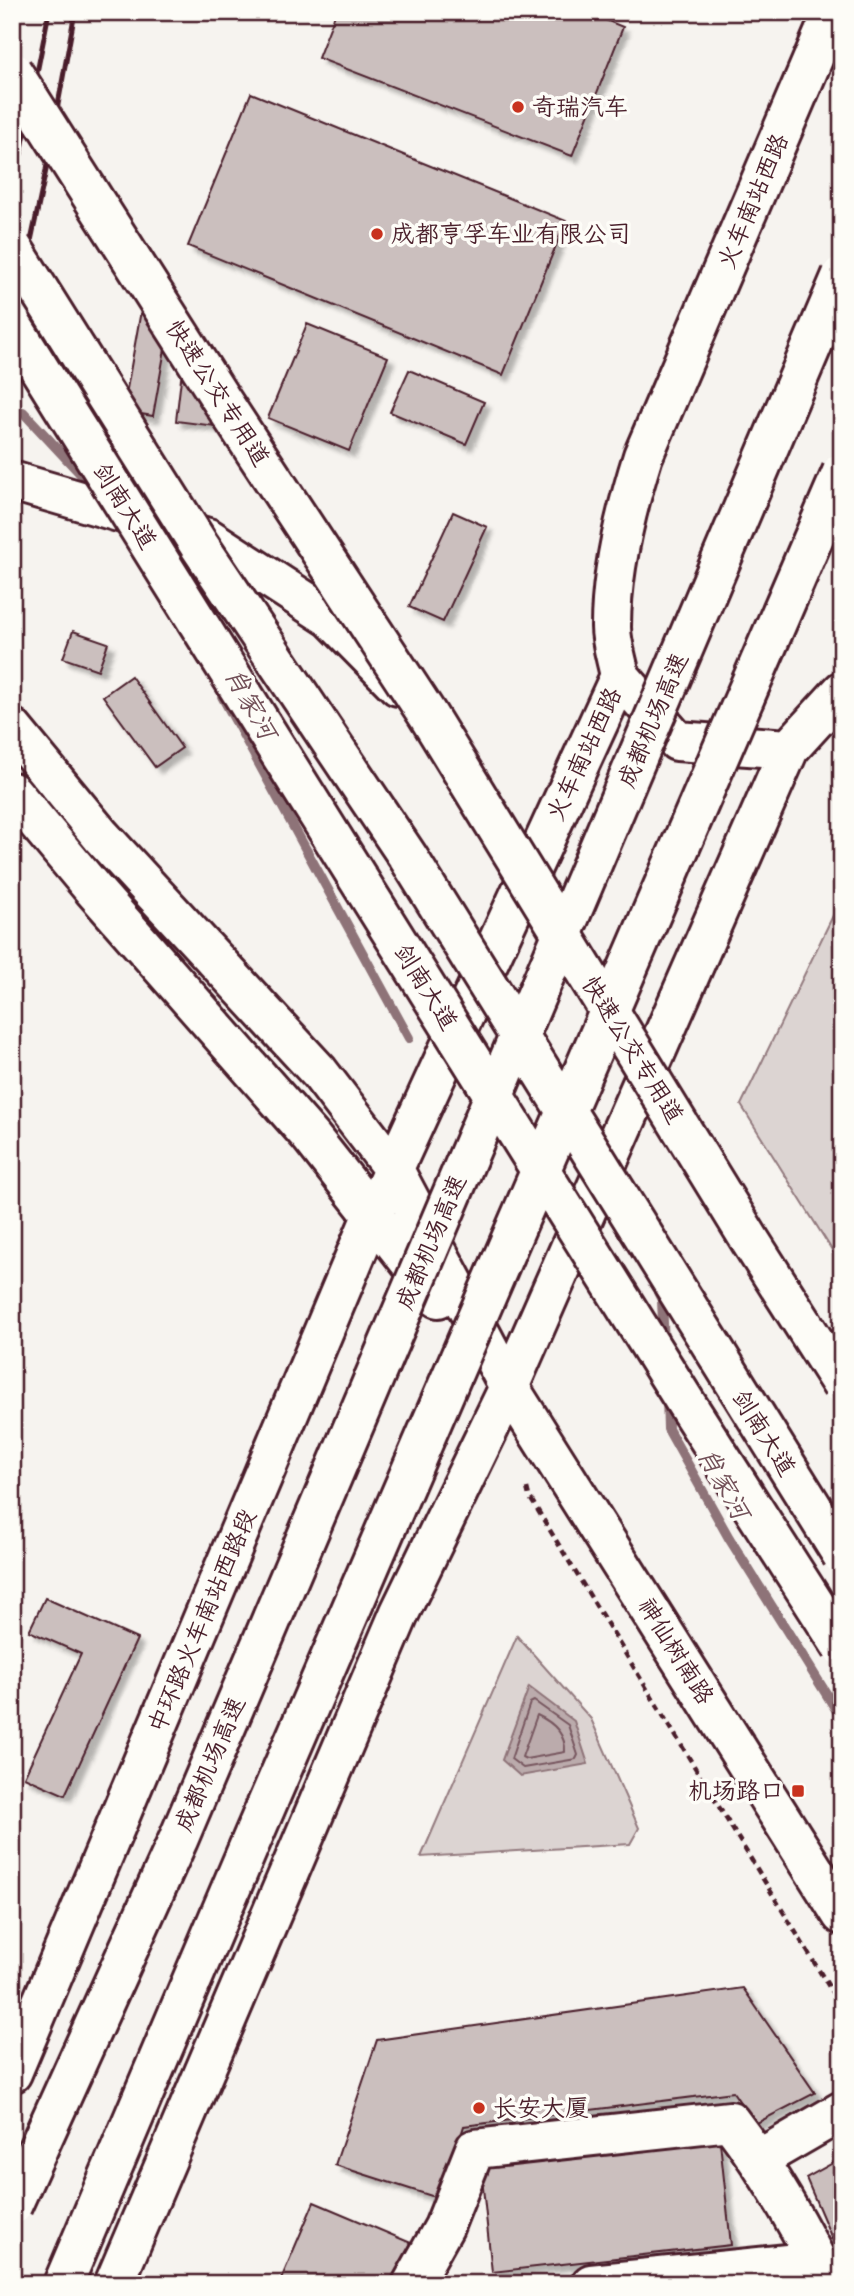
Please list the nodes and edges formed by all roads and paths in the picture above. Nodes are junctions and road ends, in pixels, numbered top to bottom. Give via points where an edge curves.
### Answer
1 (833, 12) edge
2 (12, 71) edge
3 (12, 247) edge
4 (842, 275) edge
5 (12, 325) edge
6 (842, 472) edge
7 (12, 481) edge
8 (620, 676) junction
9 (842, 691) edge
10 (426, 714) junction
11 (12, 728) edge
12 (789, 749) junction
13 (12, 792) edge
14 (394, 1170) junction
15 (372, 1216) junction
16 (842, 1385) edge
17 (509, 1387) junction
18 (526, 1483) dead end
19 (842, 1555) edge
20 (842, 1647) edge
21 (842, 1915) edge
22 (842, 2008) edge
23 (12, 2073) edge
24 (842, 2111) edge
25 (759, 2159) junction
26 (12, 2206) edge
27 (822, 2272) edge
28 (63, 2284) edge
29 (114, 2284) edge
30 (412, 2284) edge
31 (591, 2284) edge

1 - 8 main road, 火车南站西路 via 643,456 615,584 611,629
2 - 10 main road, 快速公交专用道, bridge
3 - 19 main road, 剑南大道, bridge via 199,545 408,857
4 - 26 main road, 成都机场高速, bridge via 178,1840
5 - 20 main road, 剑南大道, bridge
6 - 28 main road, bridge
7 - 10 main road, 快速公交专用道, bridge via 208,538 331,618
8 - 12 main road via 677,741
8 - 14 main road, 火车南站西路
9 - 12 main road
10 - 16 main road, 快速公交专用道, bridge
11 - 14 main road via 101,836 319,1072
12 - 17 main road
13 - 15 main road via 311,1137
14 - 15 main road, 中环路火车南站西路段
14 - 17 main road
15 - 17 main road
15 - 23 main road, 中环路火车南站西路段
17 - 21 main road, 神仙树南路
17 - 29 main road via 400,1612
18 - 22 path via 529,1496
24 - 25 main road
25 - 27 main road
25 - 30 main road via 730,2121 475,2149 444,2227
27 - 31 main road

